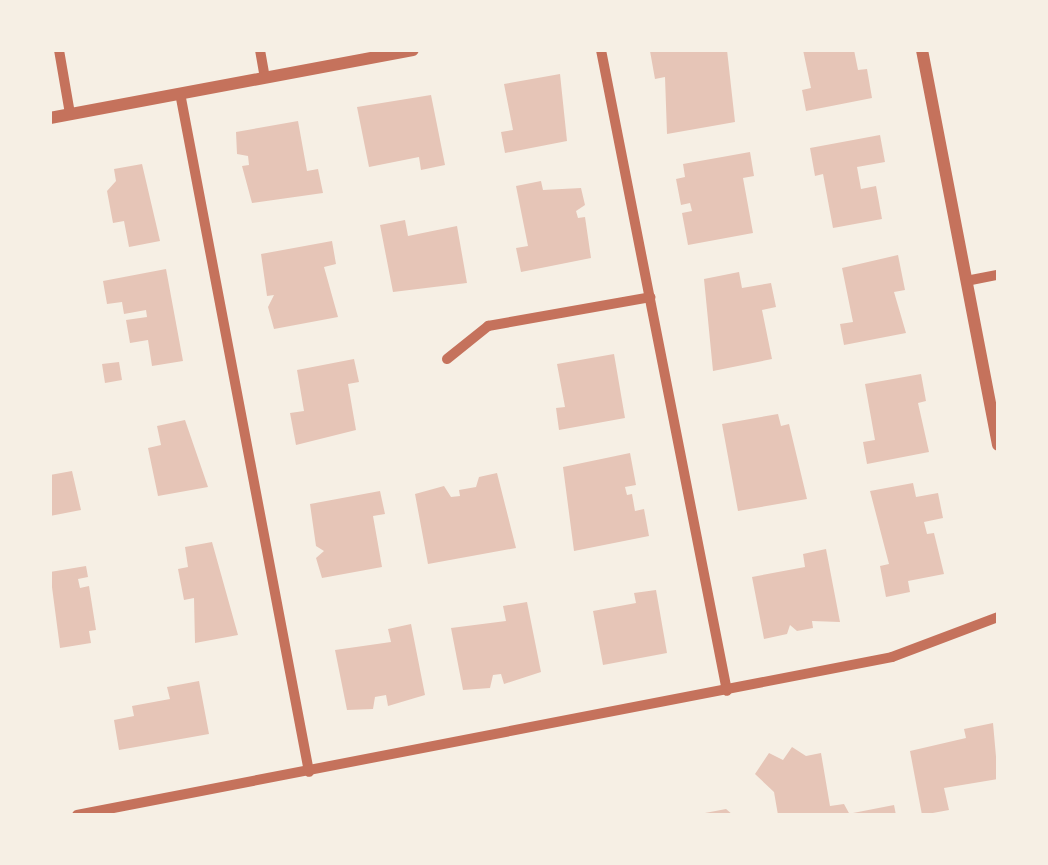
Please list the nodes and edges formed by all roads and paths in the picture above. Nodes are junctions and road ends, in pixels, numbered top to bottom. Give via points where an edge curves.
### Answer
1 (59, 50) edge
2 (260, 50) edge
3 (413, 50) edge
4 (602, 50) edge
5 (922, 50) edge
6 (266, 78) junction
7 (180, 94) junction
8 (70, 114) junction
9 (50, 118) edge
10 (998, 275) edge
11 (966, 280) junction
12 (650, 297) junction
13 (447, 359) dead end
14 (998, 446) edge
15 (998, 617) edge
16 (726, 691) junction
17 (309, 772) junction
18 (77, 815) edge

1 - 8 street
2 - 6 street
3 - 6 street
4 - 12 street
5 - 11 street
6 - 7 street
7 - 8 street
7 - 17 street
8 - 9 street
10 - 11 street
11 - 14 street
12 - 13 street via 488,326
12 - 16 street
15 - 16 street via 892,658
16 - 17 street
17 - 18 street

